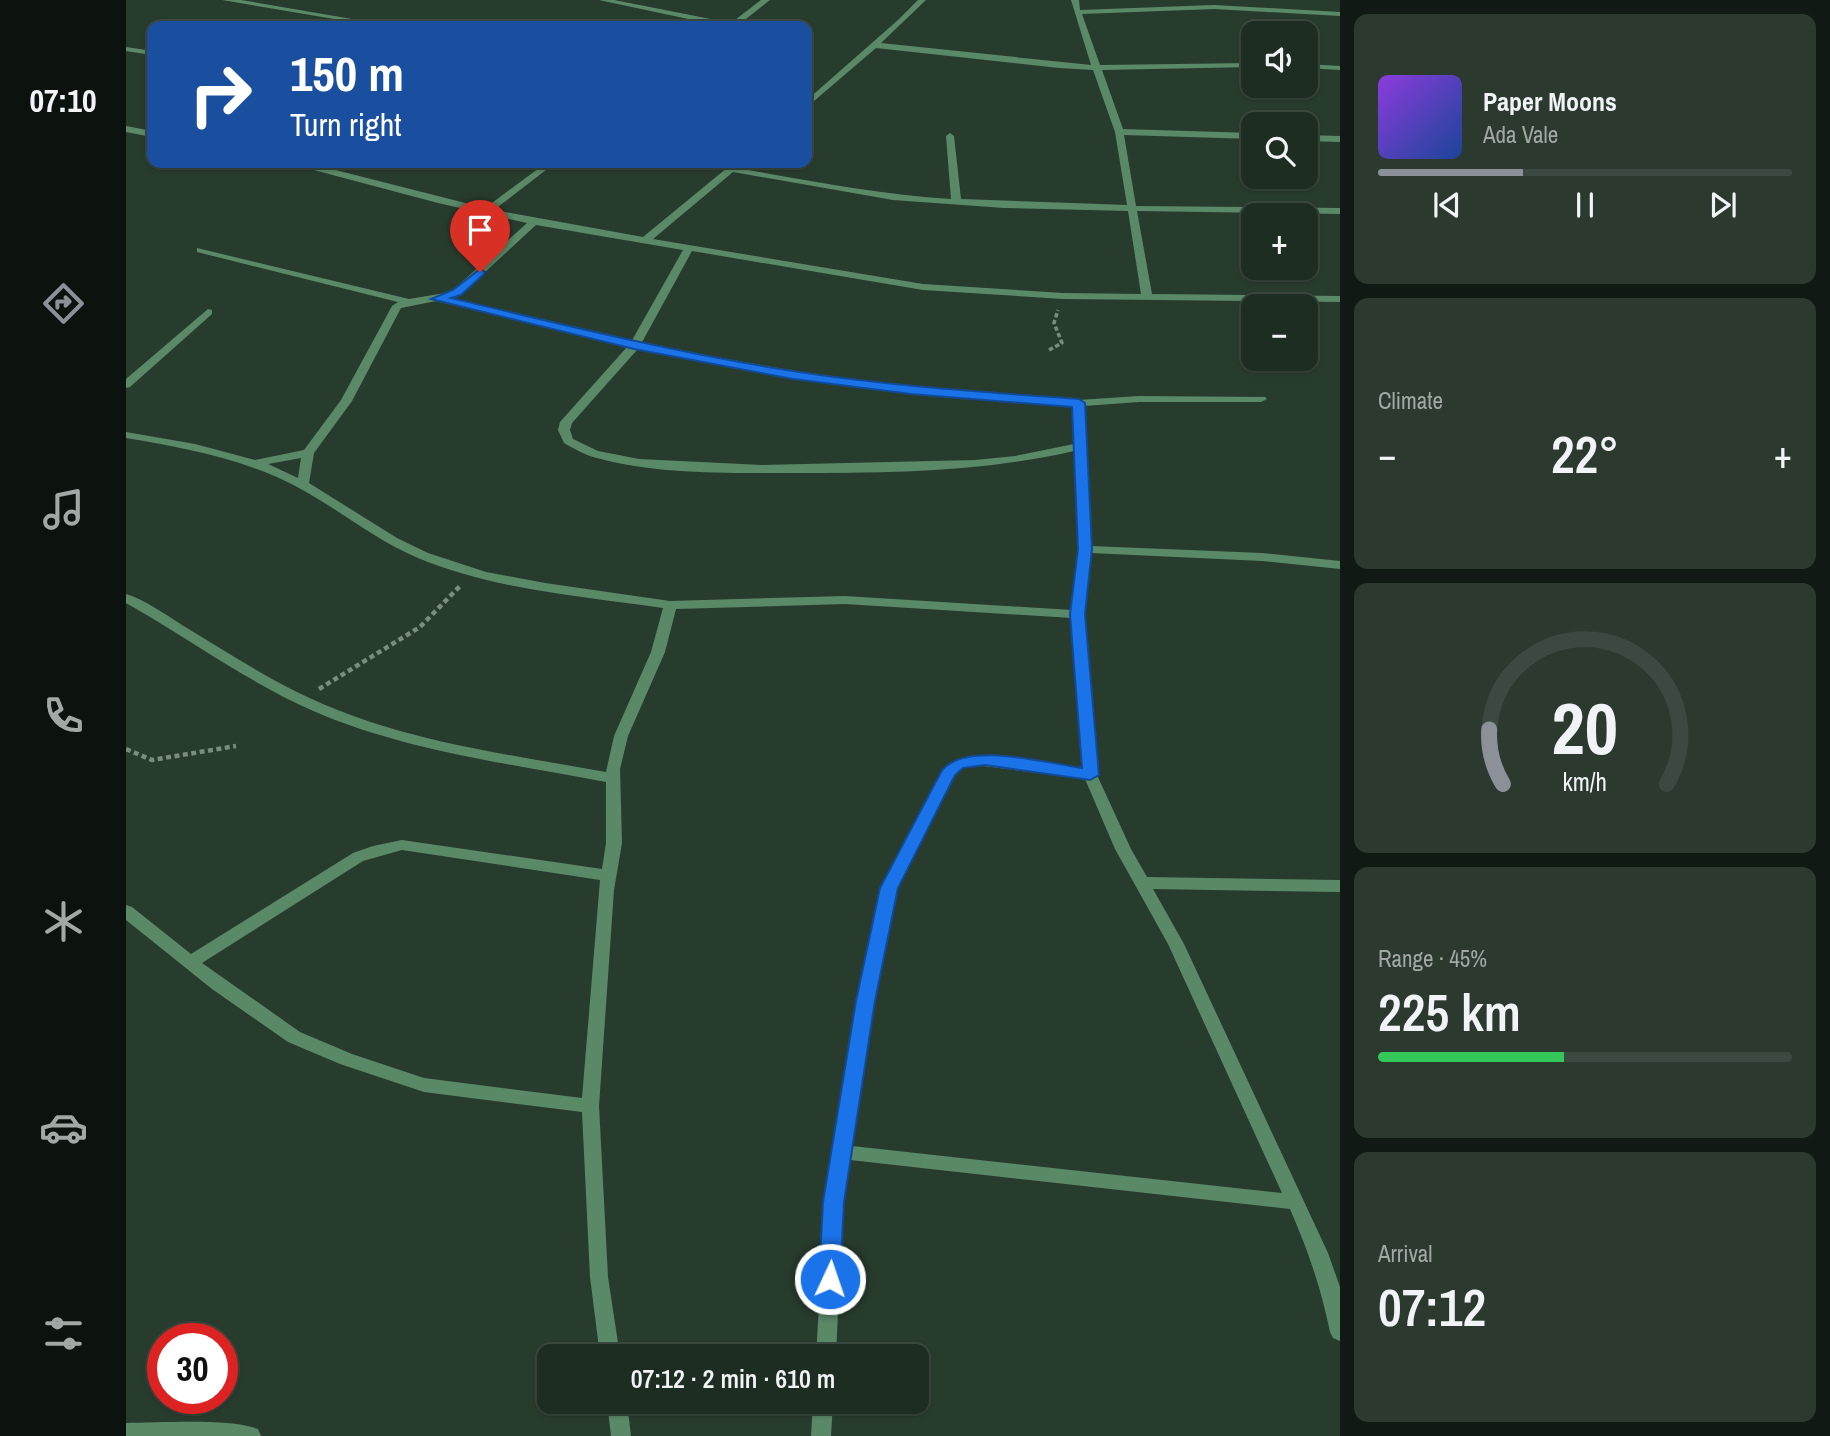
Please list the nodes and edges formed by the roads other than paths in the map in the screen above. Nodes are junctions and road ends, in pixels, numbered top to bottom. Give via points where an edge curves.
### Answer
1 (226, 0) edge
2 (603, 0) edge
3 (766, 0) edge
4 (922, 0) edge
5 (1075, 0) edge
6 (1215, 4) edge
7 (1077, 12) junction
8 (1340, 14) edge
9 (358, 21) edge
10 (707, 21) edge
11 (739, 21) edge
12 (873, 45) junction
13 (126, 49) edge
14 (147, 52) edge
15 (1241, 65) edge
16 (1318, 67) edge
17 (1098, 68) junction
18 (1340, 68) edge
19 (812, 100) edge
20 (131, 130) edge
21 (1119, 132) junction
22 (126, 136) edge
23 (950, 136) dead end
24 (1241, 136) edge
25 (1318, 138) edge
26 (1340, 139) edge
27 (318, 168) edge
28 (544, 168) edge
29 (732, 168) edge
30 (743, 168) edge
31 (956, 201) junction
32 (1132, 208) junction
33 (487, 211) junction
34 (1340, 211) edge
35 (534, 222) junction
36 (645, 241) junction
37 (689, 248) junction
38 (200, 250) dead end
39 (1147, 296) junction
40 (437, 299) junction
41 (1340, 299) edge
42 (409, 302) junction
43 (208, 312) dead end
44 (634, 346) junction
45 (126, 385) edge
46 (1261, 399) dead end
47 (1079, 403) junction
48 (126, 435) edge
49 (1080, 446) junction
50 (308, 453) junction
51 (256, 463) junction
52 (303, 485) junction
53 (1085, 549) junction
54 (1340, 565) edge
55 (126, 598) edge
56 (670, 605) junction
57 (1078, 614) junction
58 (1090, 775) junction
59 (613, 778) junction
60 (609, 876) junction
61 (1142, 883) junction
62 (1340, 886) edge
63 (126, 911) edge
64 (190, 963) junction
65 (590, 1106) junction
66 (841, 1153) junction
67 (1295, 1202) junction
68 (1340, 1332) edge
69 (608, 1344) edge
70 (826, 1344) edge
71 (618, 1414) edge
72 (822, 1414) edge
73 (126, 1433) edge
74 (251, 1436) edge
75 (621, 1436) edge
76 (821, 1436) edge

1 - 9 street
2 - 10 street
3 - 11 street
4 - 12 street
5 - 7 street
6 - 7 street
6 - 8 street
7 - 17 street
12 - 17 street
12 - 19 street
13 - 14 street
15 - 17 street
16 - 18 street
17 - 21 street
20 - 22 street
21 - 24 street
21 - 32 street
23 - 31 street
25 - 26 street
27 - 33 street
28 - 33 street
29 - 36 street
30 - 31 street via 856,192
31 - 32 street
32 - 34 street
32 - 39 street
33 - 35 street
35 - 36 street
35 - 40 street via 457,293
36 - 37 street
37 - 39 street via 923,287
37 - 44 street
38 - 42 street
39 - 41 street
40 - 42 street
40 - 44 street
42 - 50 street via 397,306 388,319 346,401
43 - 45 street
44 - 47 street via 852,384
44 - 49 street via 570,415 564,430 571,445 592,455 624,461 814,470 975,464
46 - 47 street
47 - 49 street
48 - 51 street via 201,447
49 - 53 street
50 - 51 street
50 - 52 street
51 - 52 street
52 - 56 street via 397,544 425,556 502,579
53 - 54 street
53 - 57 street
55 - 59 street via 256,676 368,726 435,744
56 - 57 street via 831,599
56 - 59 street via 658,652 618,748
57 - 58 street
58 - 61 street
58 - 66 street via 976,760 958,764 949,772 889,888
59 - 60 street via 615,830
60 - 64 street via 402,845 387,847 358,858
60 - 65 street
61 - 62 street
61 - 67 street via 1176,944
63 - 64 street
64 - 65 street via 294,1037 379,1072 424,1085
65 - 69 street via 599,1277
66 - 67 street
66 - 70 street
67 - 68 street via 1319,1253
71 - 75 street
72 - 76 street
73 - 74 street

